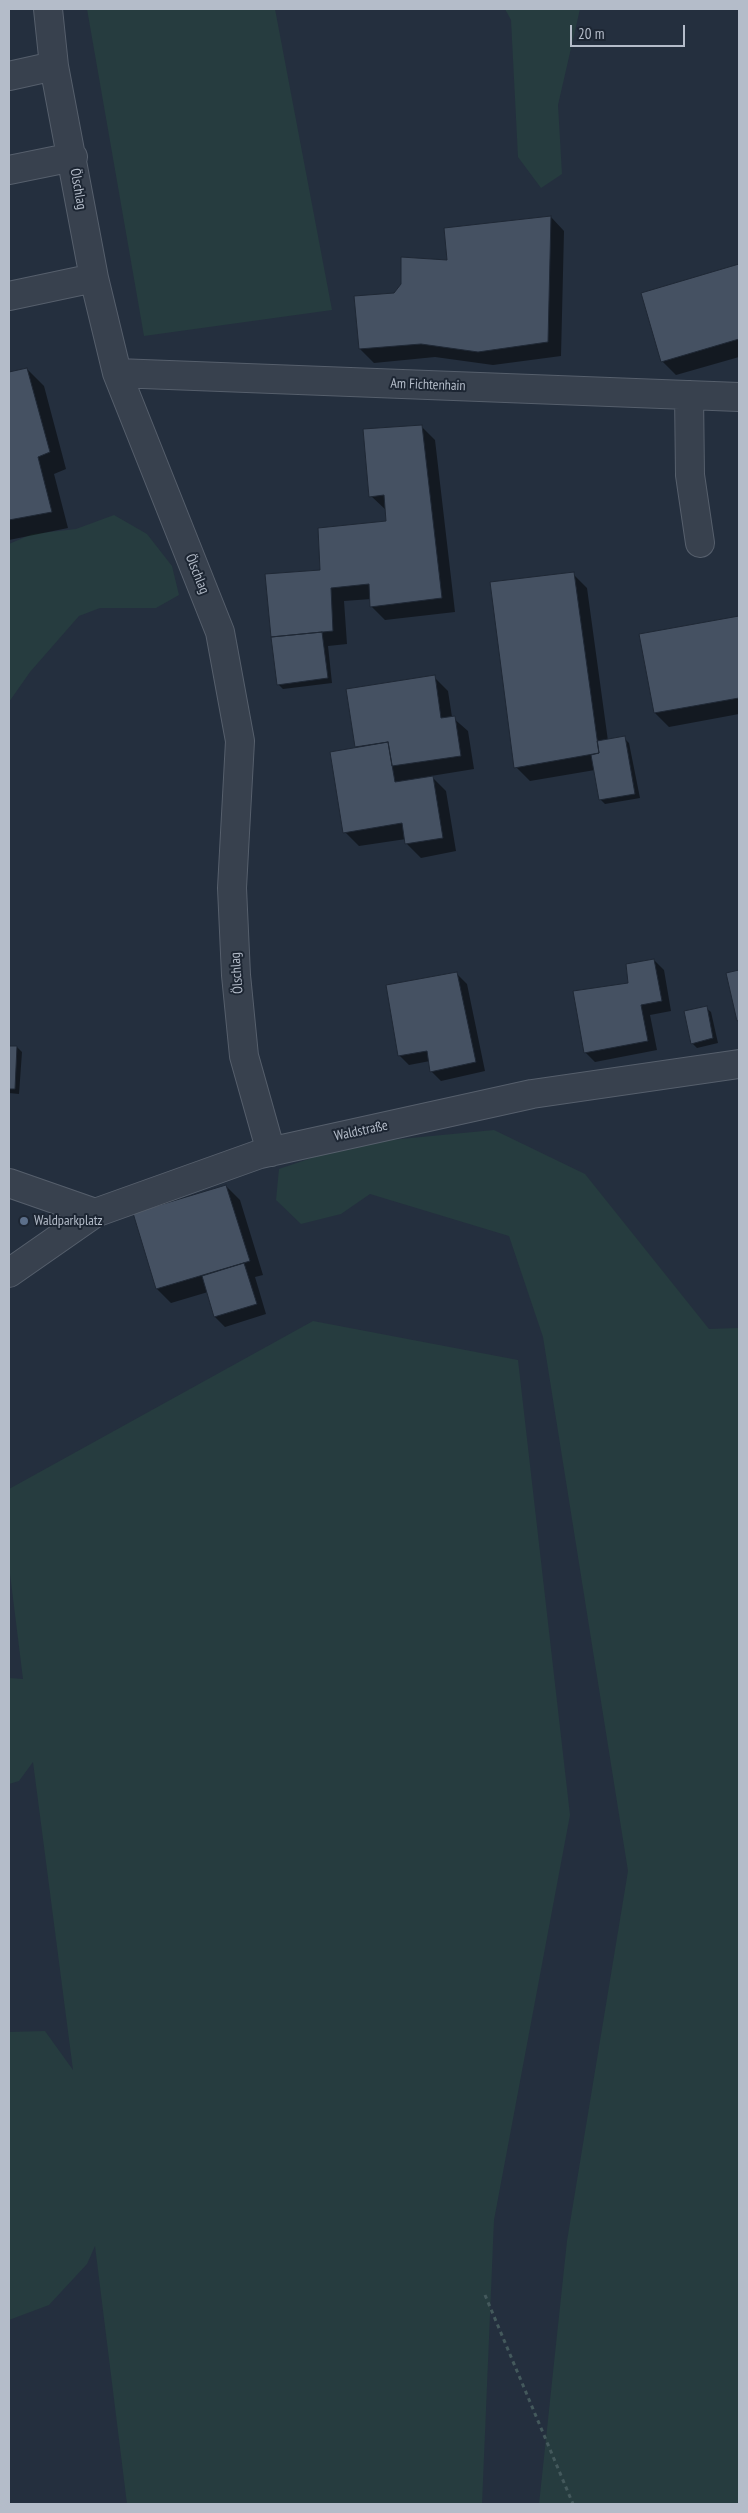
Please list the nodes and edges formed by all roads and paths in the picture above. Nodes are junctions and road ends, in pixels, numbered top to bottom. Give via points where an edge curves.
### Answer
1 (48, 9) edge
2 (54, 66) junction
3 (9, 76) edge
4 (72, 157) junction
5 (9, 170) edge
6 (94, 278) junction
7 (9, 296) edge
8 (117, 373) junction
9 (688, 395) junction
10 (739, 397) edge
11 (700, 543) dead end
12 (739, 1064) edge
13 (271, 1152) junction
14 (9, 1183) edge
15 (95, 1213) junction
16 (9, 1273) edge
17 (485, 2295) dead end
18 (573, 2504) edge

1 - 2 street, Ölschlag
2 - 3 street
2 - 4 street, Ölschlag
4 - 5 street
4 - 6 street, Ölschlag
6 - 7 street
6 - 8 street, Ölschlag
8 - 9 street, Am Fichtenhain
8 - 13 street, Ölschlag via 220,632 240,741 232,888 236,975 244,1056
9 - 10 street, Am Fichtenhain
9 - 11 street via 690,475
12 - 13 street, Waldstraße via 532,1094
13 - 15 street, Waldstraße via 234,1162
14 - 15 street
15 - 16 street, Waldstraße
17 - 18 path

